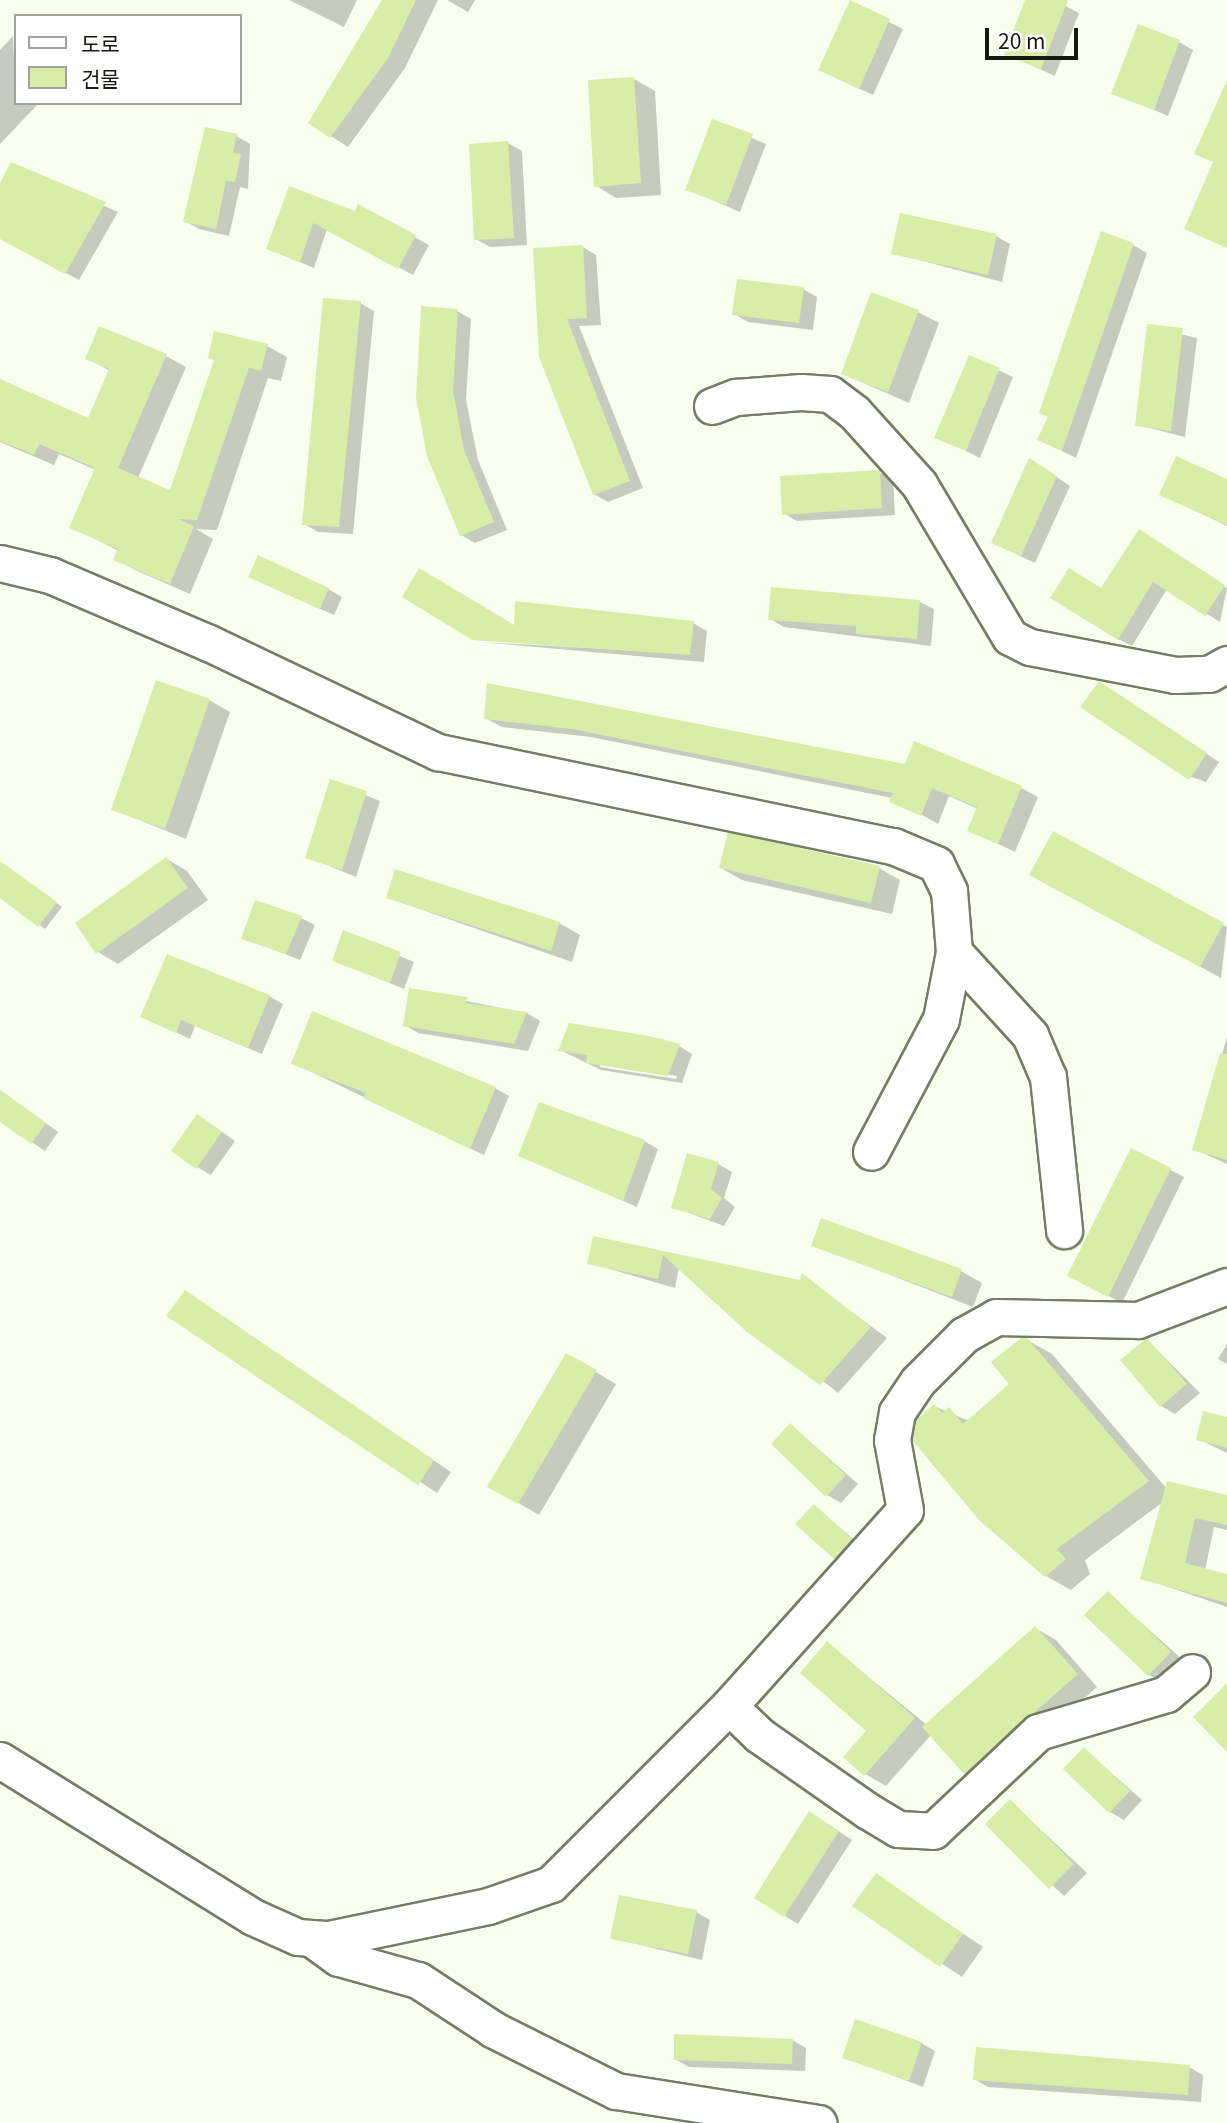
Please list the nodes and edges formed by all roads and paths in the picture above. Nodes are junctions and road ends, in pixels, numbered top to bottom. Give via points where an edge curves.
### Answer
1 (712, 406) dead end
2 (0, 563) edge
3 (1227, 664) edge
4 (954, 952) junction
5 (871, 1152) dead end
6 (1064, 1230) dead end
7 (1227, 1286) edge
8 (1192, 1672) dead end
9 (729, 1706) junction
10 (0, 1760) edge
11 (311, 1938) junction
12 (818, 2123) edge

1 - 3 street via 736,397 830,394 854,412 919,484 1010,637 1030,647 1175,675 1209,674
2 - 4 street via 50,575 209,643 438,752 893,846 936,864 950,891
4 - 5 street via 941,1019
4 - 6 street via 1030,1035 1048,1077
7 - 9 street via 1138,1320 996,1317 964,1335 918,1381 897,1412 892,1440 905,1510
8 - 9 street via 1166,1694 1038,1732 933,1831 898,1829 868,1811 759,1735
9 - 11 street via 551,1884 488,1906
10 - 11 street via 253,1917
11 - 12 street via 339,1958 418,1980 494,2030 616,2091

